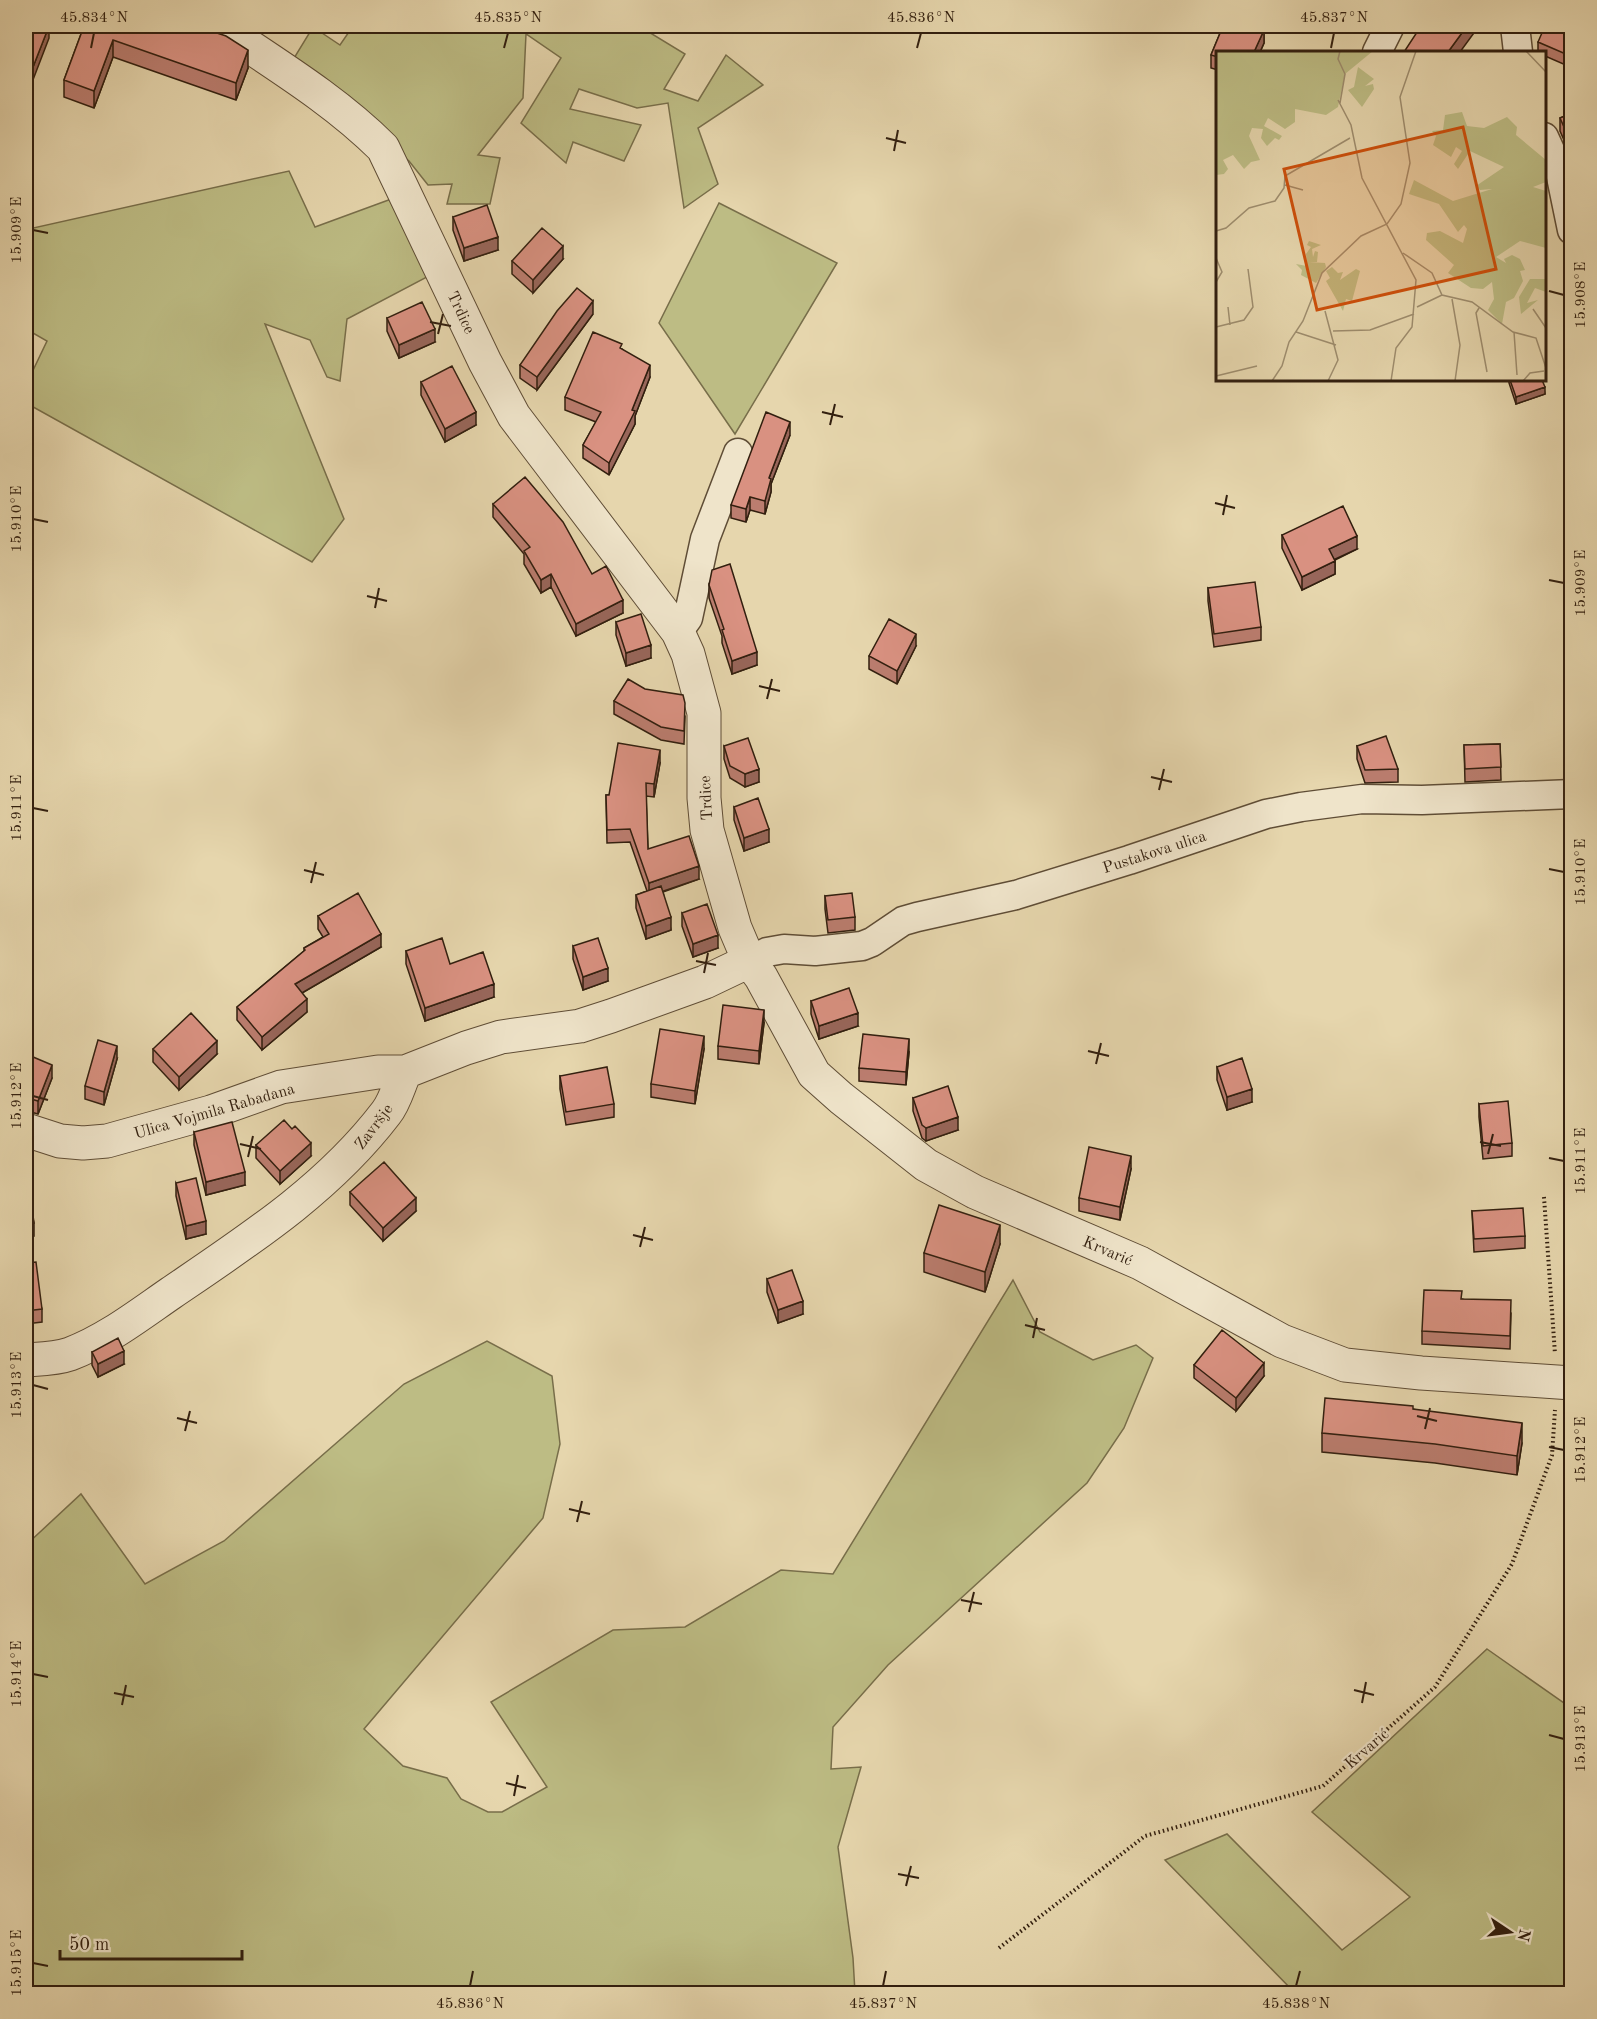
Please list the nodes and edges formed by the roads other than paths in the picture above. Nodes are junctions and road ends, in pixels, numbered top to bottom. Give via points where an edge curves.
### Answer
1 (219, 26) edge
2 (1390, 26) edge
3 (1515, 26) edge
4 (1378, 51) edge
5 (1518, 51) edge
6 (1546, 139) edge
7 (1572, 230) edge
8 (738, 453) dead end
9 (678, 632) junction
10 (1572, 794) edge
11 (749, 961) junction
12 (405, 1072) junction
13 (26, 1130) edge
14 (26, 1360) edge
15 (1564, 1383) edge

1 - 9 street, Trdice via 328,100 383,148 514,416
2 - 4 street
3 - 5 street
6 - 7 street via 1560,172
8 - 9 street via 705,539 688,618
9 - 11 street, Trdice via 704,713 707,830 735,928
10 - 11 street, Pustakova ulica via 1362,799 1266,814 1016,895 903,921 862,946 815,951 784,949
11 - 12 street via 705,982 580,1026 501,1037
11 - 15 street, Krvarić via 814,1074 926,1165 975,1192 1140,1263 1282,1341 1345,1365
12 - 13 street, Ulica Vojmila Rabadana via 378,1072 281,1087 107,1142 60,1141
12 - 14 street, Završje via 388,1111 347,1159 292,1209 116,1330 71,1354

